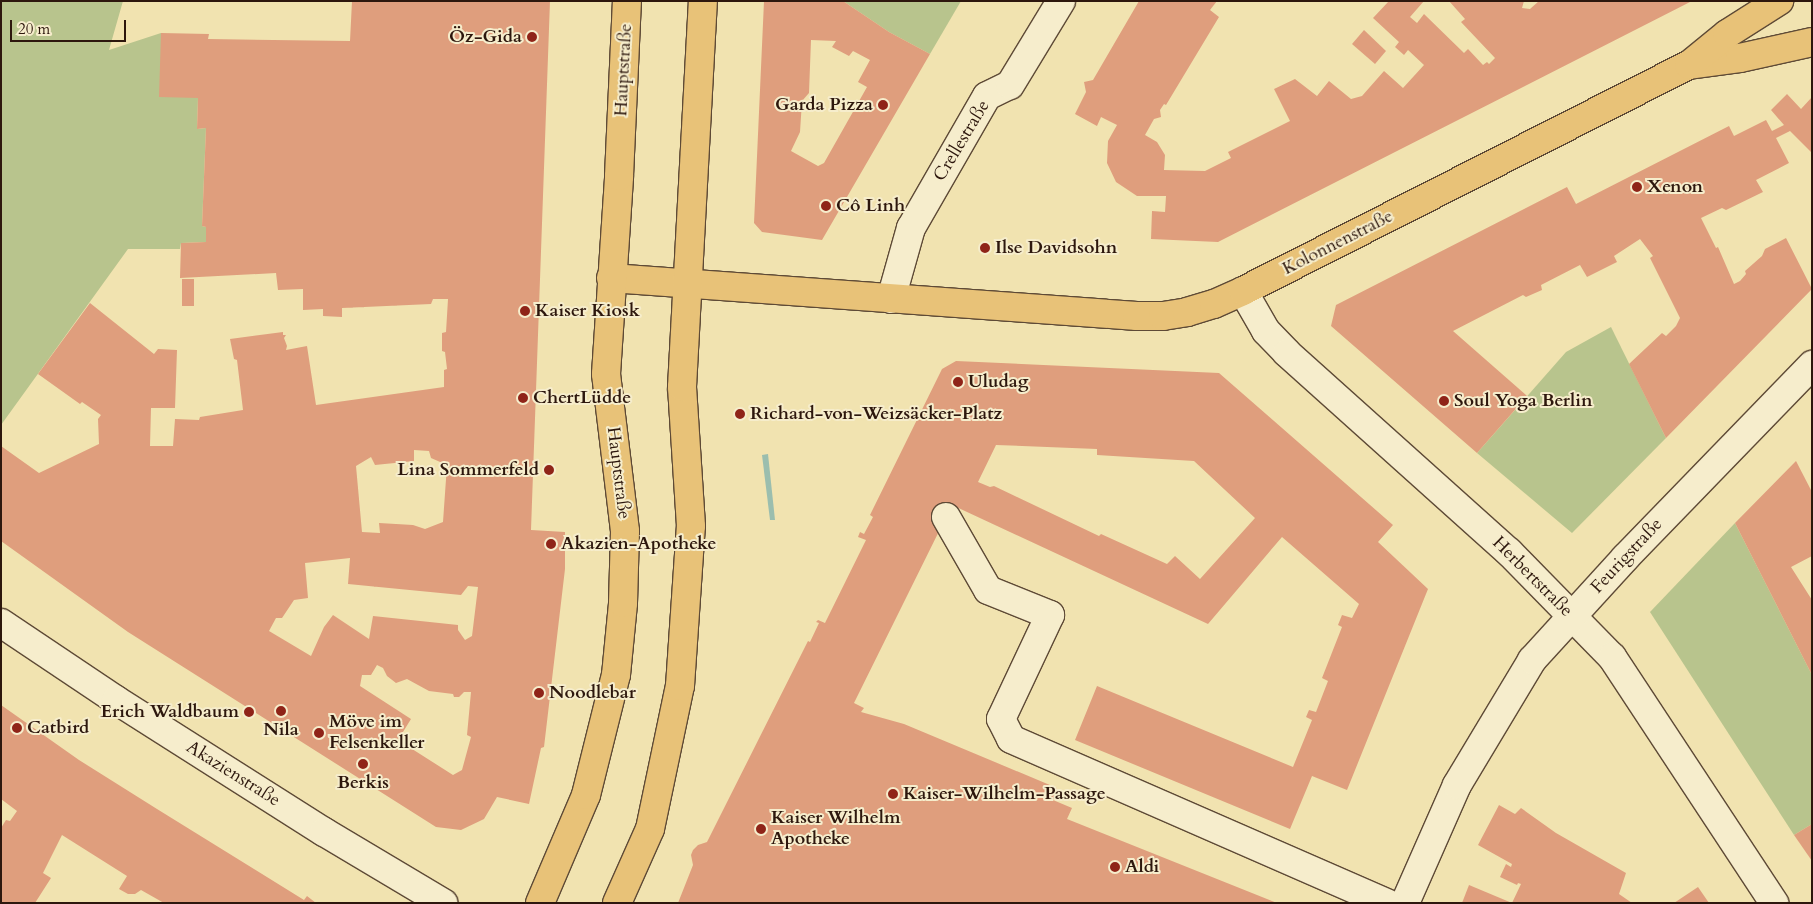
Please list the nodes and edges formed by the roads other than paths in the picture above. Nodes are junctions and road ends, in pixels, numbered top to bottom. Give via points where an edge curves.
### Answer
1 (627, 1) edge
2 (703, 1) edge
3 (1061, 1) edge
4 (1780, 1) edge
5 (1812, 42) edge
6 (1689, 65) junction
7 (611, 278) junction
8 (689, 284) junction
9 (1243, 291) junction
10 (891, 299) junction
11 (1812, 365) edge
12 (946, 517) dead end
13 (1572, 615) junction
14 (1, 622) edge
15 (443, 903) edge
16 (540, 903) edge
17 (617, 903) edge
18 (1387, 903) edge
19 (1405, 903) edge
20 (1774, 903) edge

1 - 7 main road, Hauptstraße via 620,176
2 - 8 main road
3 - 10 street, Crellestraße via 1010,85 987,96 911,228
4 - 6 main road, Kolonnenstraße via 1727,34
5 - 6 main road, Kolonnenstraße
6 - 9 main road, Kolonnenstraße
7 - 8 main road
7 - 16 main road, Hauptstraße via 606,374 625,531 616,675 586,795
8 - 10 main road
8 - 17 main road via 682,388 691,526 680,686 650,829
9 - 10 main road, Kolonnenstraße via 1214,304 1163,316
9 - 13 street, Herbertstraße via 1266,331 1287,353 1509,552
11 - 13 street, Feurigstraße
12 - 18 street via 988,590 1050,615 1001,719 1011,740
13 - 19 street, Feurigstraße via 1521,675 1462,777
13 - 20 street, Herbertstraße via 1623,670
14 - 15 street, Akazienstraße via 141,716

